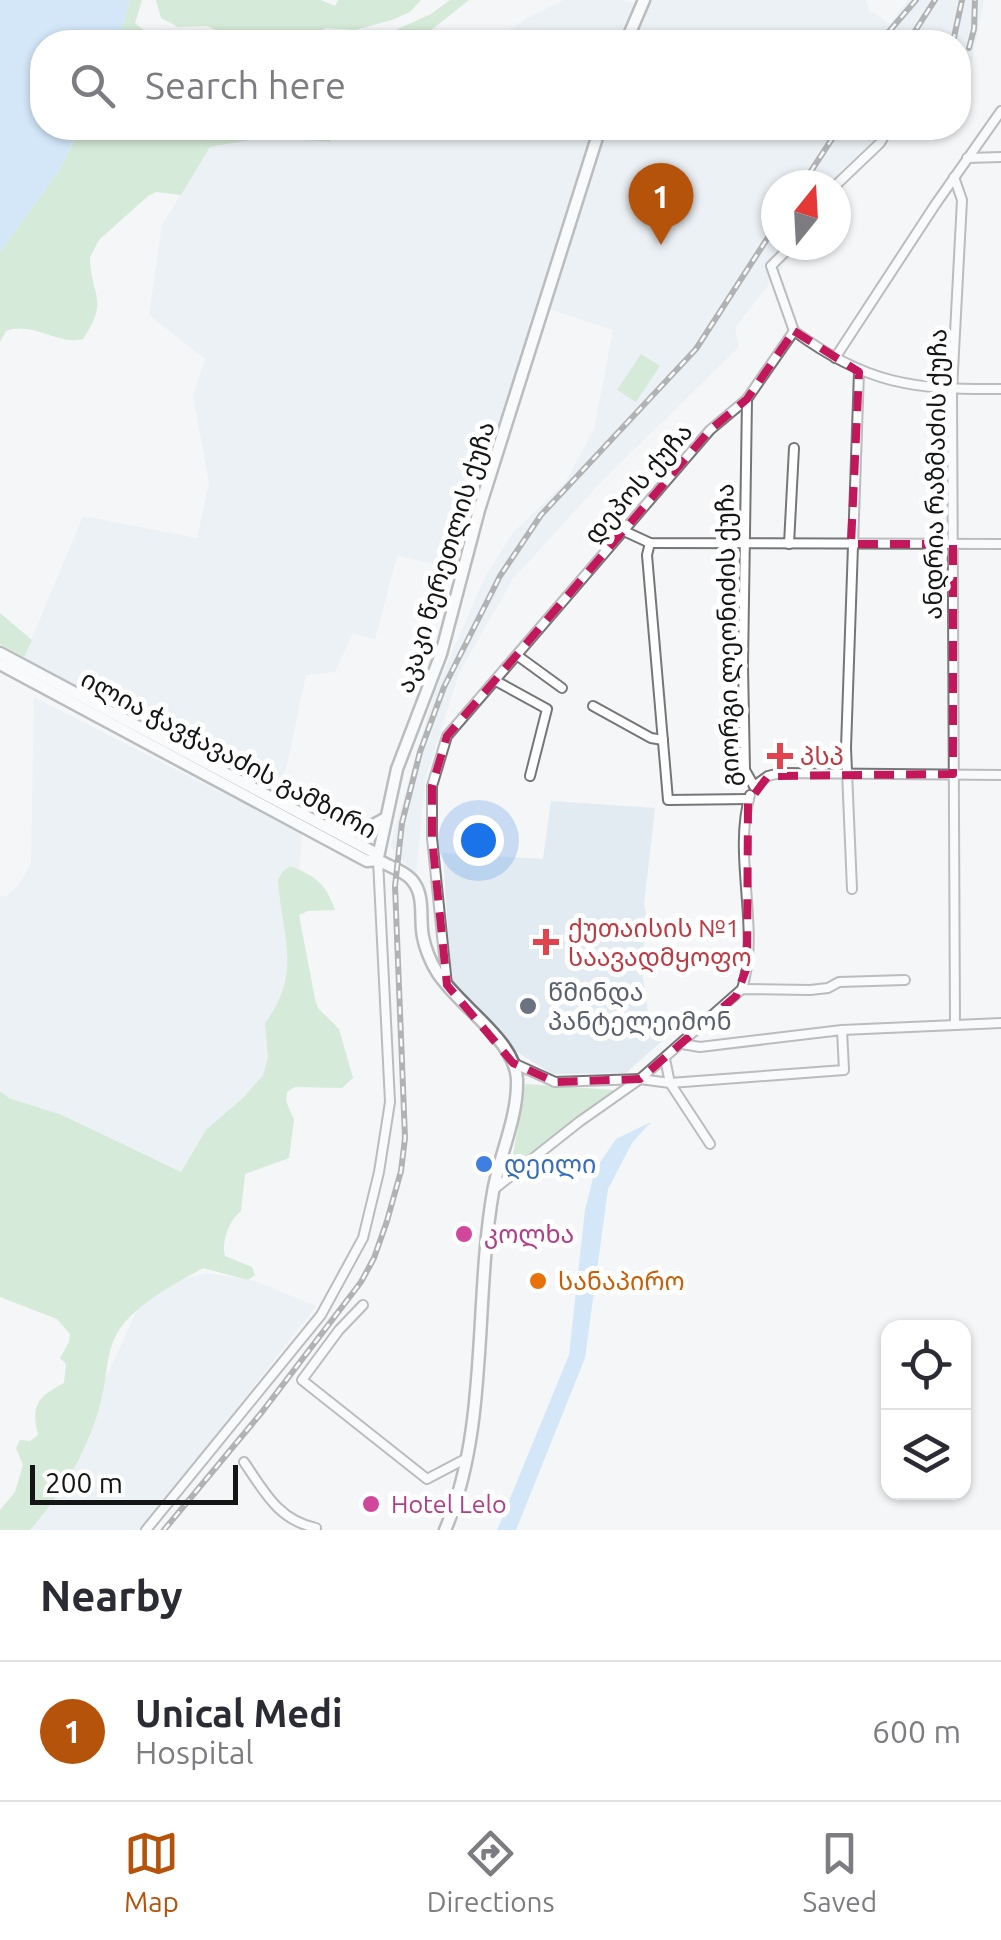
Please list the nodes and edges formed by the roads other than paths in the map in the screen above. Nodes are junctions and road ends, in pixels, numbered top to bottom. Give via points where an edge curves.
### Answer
1 (644, 0) edge
2 (631, 30) edge
3 (1001, 111) edge
4 (596, 140) edge
5 (882, 140) edge
6 (1001, 157) edge
7 (967, 158) junction
8 (851, 171) edge
9 (954, 177) junction
10 (778, 260) edge
11 (794, 331) junction
12 (835, 358) junction
13 (859, 372) junction
14 (1001, 389) edge
15 (952, 390) junction
16 (747, 399) junction
17 (794, 448) dead end
18 (624, 531) junction
19 (650, 542) junction
20 (744, 544) junction
21 (789, 544) junction
22 (851, 544) junction
23 (954, 544) junction
24 (1001, 544) edge
25 (0, 653) edge
26 (518, 656) junction
27 (0, 664) edge
28 (496, 681) junction
29 (562, 688) dead end
30 (593, 706) dead end
31 (663, 740) junction
32 (849, 772) junction
33 (953, 774) junction
34 (1001, 774) edge
35 (530, 776) dead end
36 (754, 786) junction
37 (749, 799) junction
38 (266, 802) junction
39 (385, 818) junction
40 (333, 831) junction
41 (378, 860) junction
42 (852, 888) dead end
43 (905, 980) dead end
44 (447, 985) junction
45 (742, 989) junction
46 (1001, 1023) edge
47 (955, 1026) junction
48 (842, 1030) junction
49 (682, 1044) junction
50 (665, 1059) junction
51 (513, 1063) junction
52 (640, 1080) junction
53 (670, 1083) junction
54 (710, 1144) dead end
55 (494, 1190) junction
56 (363, 1305) dead end
57 (467, 1458) junction
58 (244, 1462) dead end
59 (316, 1528) edge
60 (146, 1530) edge
61 (445, 1530) edge

1 - 2 main road
3 - 7 street
4 - 39 main road, აკაკი წერეთლის ქუჩა
5 - 8 street
6 - 7 street
7 - 9 street
9 - 12 street
9 - 15 street, ანდრია რაზმაძის ქუჩა via 962,200
10 - 11 street via 772,266
11 - 12 street
11 - 16 street, დეპოს ქუჩა
12 - 13 street
13 - 15 street
13 - 22 street
14 - 15 street
15 - 23 street, ანდრია რაზმაძის ქუჩა
16 - 18 street, დეპოს ქუჩა via 710,430
16 - 20 street, გიორგი ლეონიძის ქუჩა
17 - 21 street
18 - 19 street
18 - 26 street, დეპოს ქუჩა
19 - 20 street
19 - 31 street
20 - 21 street
20 - 36 street, გიორგი ლეონიძის ქუჩა via 745,770
21 - 22 street
22 - 23 street
22 - 32 street
23 - 24 street
23 - 33 street, ანდრია რაზმაძის ქუჩა
25 - 38 main road, ილია ჭავჭავაძის გამზირი
26 - 28 street, დეპოს ქუჩა
26 - 29 street
27 - 38 main road, ილია ჭავჭავაძის გამზირი
28 - 35 street via 547,709
28 - 44 street, დეპოს ქუჩა via 446,736 432,786
30 - 31 street
31 - 37 street via 668,800
32 - 33 street
32 - 36 street via 780,773
32 - 42 street
33 - 34 street
33 - 47 street, ანდრია რაზმაძის ქუჩა
36 - 37 street, გიორგი ლეონიძის ქუჩა
37 - 45 street, გიორგი ლეონიძის ქუჩა
38 - 40 main road, ილია ჭავჭავაძის გამზირი
38 - 41 main road, ილია ჭავჭავაძის გამზირი via 368,861
39 - 40 main road via 366,830
39 - 41 main road, აკაკი წერეთლის ქუჩა
40 - 41 main road, ილია ჭავჭავაძის გამზირი
41 - 44 main road via 415,884 423,938
41 - 60 street, აკაკი წერეთლის ქუჩა via 390,1102 363,1238 322,1316
43 - 45 street
44 - 51 main road
45 - 49 street
46 - 47 street
47 - 48 street
48 - 49 street
48 - 53 street via 844,1070
49 - 50 street
50 - 52 street
50 - 53 street
51 - 52 street via 555,1082
51 - 55 main road via 515,1100
52 - 53 street
52 - 55 street
53 - 54 street
55 - 57 main road
56 - 57 street via 302,1380 427,1479
57 - 61 main road
58 - 59 street via 279,1512

